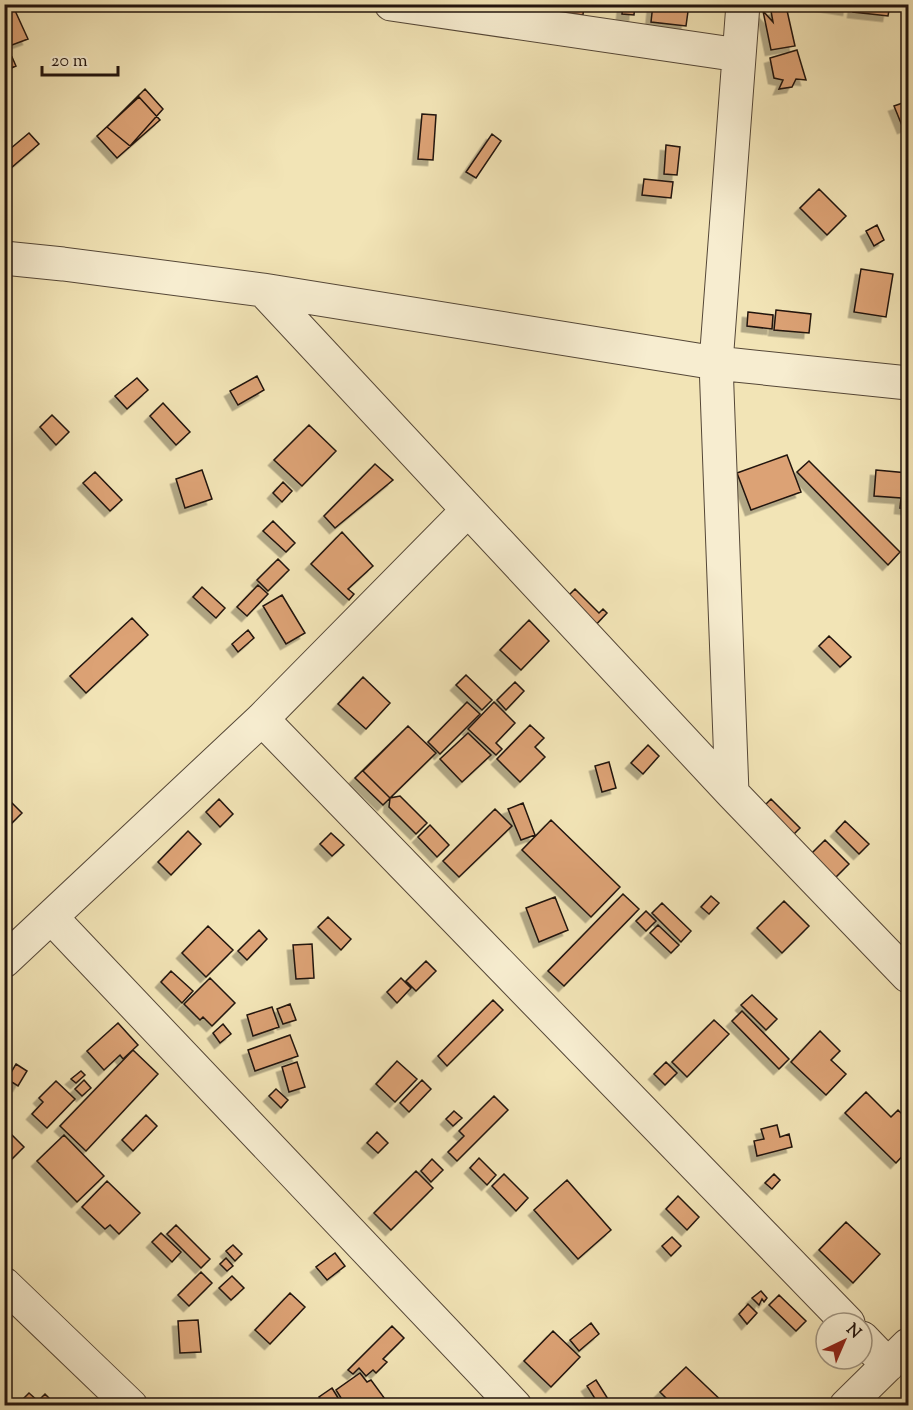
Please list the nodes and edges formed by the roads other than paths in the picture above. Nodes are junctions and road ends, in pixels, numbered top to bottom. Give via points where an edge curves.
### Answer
1 (391, 4) edge
2 (743, 4) edge
3 (739, 55) junction
4 (4, 258) edge
5 (263, 290) junction
6 (716, 363) junction
7 (909, 383) edge
8 (468, 510) junction
9 (262, 719) junction
10 (732, 793) junction
11 (51, 918) junction
12 (4, 962) edge
13 (909, 976) edge
14 (4, 1284) edge
15 (836, 1311) edge
16 (874, 1344) edge
17 (898, 1355) edge
18 (131, 1406) edge
19 (515, 1406) edge
20 (846, 1406) edge

1 - 3 street
2 - 3 street
3 - 6 street
4 - 5 street
5 - 6 street
5 - 8 street
6 - 7 street
6 - 10 street
8 - 9 street
8 - 10 street
9 - 11 street
9 - 15 street
10 - 13 street
11 - 12 street
11 - 19 street
14 - 18 street
16 - 17 street
17 - 20 street

